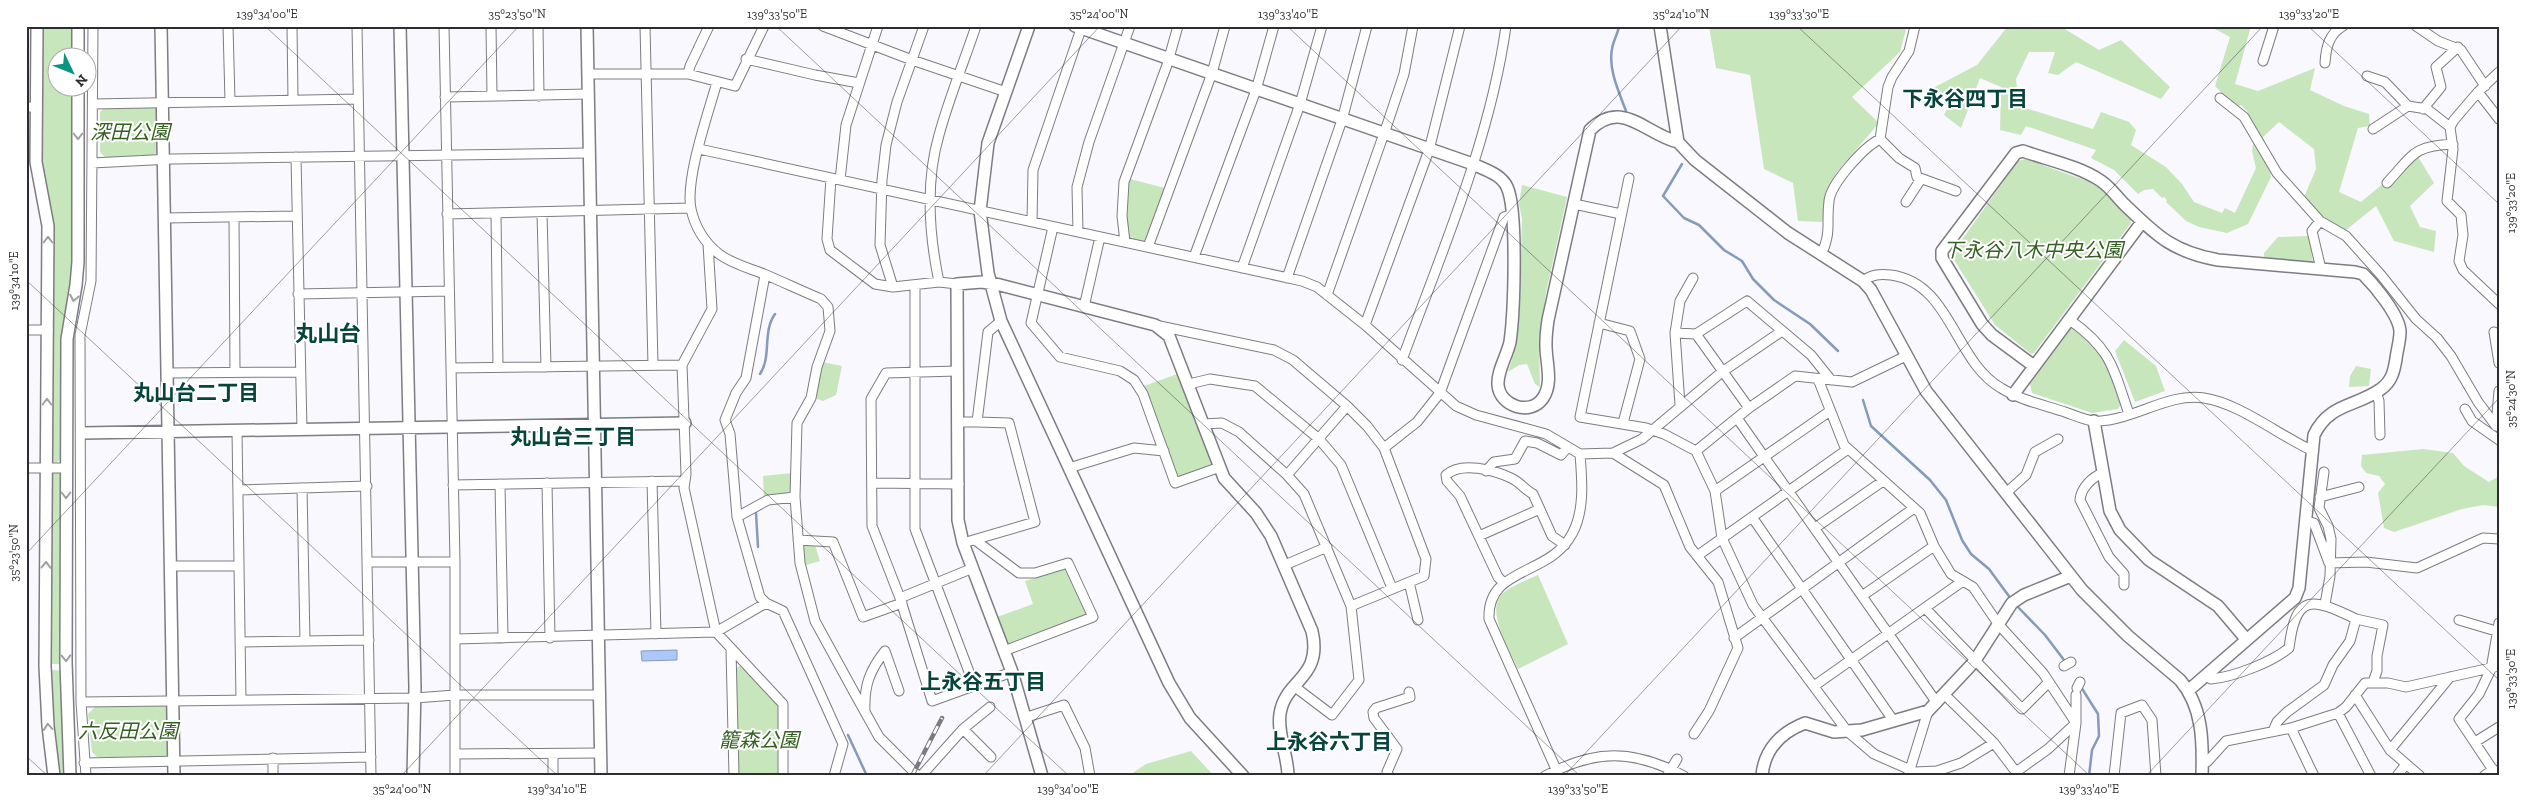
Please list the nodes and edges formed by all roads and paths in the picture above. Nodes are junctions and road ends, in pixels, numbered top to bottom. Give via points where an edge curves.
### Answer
1 (37, 26) edge
2 (78, 26) edge
3 (93, 26) edge
4 (161, 26) edge
5 (228, 26) edge
6 (292, 26) edge
7 (357, 26) edge
8 (400, 26) edge
9 (444, 26) edge
10 (491, 26) edge
11 (538, 26) edge
12 (587, 26) edge
13 (645, 26) edge
14 (709, 26) edge
15 (764, 26) edge
16 (824, 26) edge
17 (878, 26) edge
18 (924, 26) edge
19 (976, 26) edge
20 (1029, 26) edge
21 (1130, 26) edge
22 (1178, 26) edge
23 (1225, 26) edge
24 (1274, 26) edge
25 (1322, 26) edge
26 (1367, 26) edge
27 (1413, 26) edge
28 (1460, 26) edge
29 (1506, 26) edge
30 (1660, 26) edge
31 (1915, 26) edge
32 (2274, 26) edge
33 (2343, 26) edge
34 (2416, 26) edge
35 (1079, 27) edge
36 (1124, 43) junction
37 (872, 45) junction
38 (2458, 47) junction
39 (78, 48) edge
40 (746, 59) junction
41 (1169, 59) junction
42 (912, 60) junction
43 (2263, 61) dead end
44 (2325, 63) dead end
45 (2499, 72) edge
46 (646, 73) junction
47 (1212, 73) junction
48 (588, 74) junction
49 (688, 74) junction
50 (959, 76) junction
51 (2367, 76) dead end
52 (717, 82) junction
53 (859, 83) junction
54 (2482, 89) junction
55 (1256, 90) junction
56 (1006, 92) junction
57 (588, 94) junction
58 (492, 96) junction
59 (539, 96) junction
60 (445, 97) junction
61 (78, 98) edge
62 (2220, 98) dead end
63 (293, 99) junction
64 (358, 99) junction
65 (230, 101) junction
66 (163, 102) junction
67 (92, 104) junction
68 (1300, 104) junction
69 (2408, 106) junction
70 (31, 107) edge
71 (2423, 109) junction
72 (2499, 119) edge
73 (1342, 120) junction
74 (2450, 127) junction
75 (2373, 129) dead end
76 (1384, 135) junction
77 (1880, 139) junction
78 (1678, 142) junction
79 (2453, 144) junction
80 (699, 149) junction
81 (1429, 150) junction
82 (589, 153) junction
83 (446, 155) junction
84 (360, 156) junction
85 (403, 156) junction
86 (296, 157) junction
87 (164, 159) junction
88 (92, 163) junction
89 (1473, 164) junction
90 (1629, 178) dead end
91 (836, 179) junction
92 (1921, 179) junction
93 (2387, 183) dead end
94 (881, 189) junction
95 (1956, 191) dead end
96 (930, 199) junction
97 (1906, 202) dead end
98 (1574, 204) junction
99 (691, 208) junction
100 (649, 210) junction
101 (590, 211) junction
102 (980, 211) junction
103 (542, 213) junction
104 (447, 214) junction
105 (496, 214) junction
106 (1513, 214) junction
107 (1621, 214) junction
108 (296, 216) junction
109 (165, 218) junction
110 (234, 218) junction
111 (2320, 221) junction
112 (1032, 222) junction
113 (2142, 222) junction
114 (1053, 227) junction
115 (1078, 232) junction
116 (1100, 237) junction
117 (1125, 242) junction
118 (708, 244) junction
119 (1148, 247) junction
120 (1821, 255) junction
121 (1194, 257) junction
122 (1242, 268) junction
123 (2321, 268) junction
124 (765, 275) junction
125 (1287, 278) junction
126 (1693, 278) dead end
127 (1863, 281) junction
128 (939, 282) junction
129 (990, 283) junction
130 (958, 284) junction
131 (916, 286) junction
132 (893, 287) junction
133 (406, 291) junction
134 (449, 291) junction
135 (362, 292) junction
136 (298, 294) junction
137 (1036, 295) junction
138 (1327, 295) junction
139 (2499, 304) edge
140 (1084, 307) junction
141 (2070, 320) junction
142 (1001, 321) junction
143 (1599, 323) junction
144 (1155, 325) junction
145 (1365, 325) junction
146 (26, 330) edge
147 (48, 330) junction
148 (1782, 331) junction
149 (2494, 332) dead end
150 (1675, 333) junction
151 (1696, 334) junction
152 (1906, 356) junction
153 (1402, 360) junction
154 (2499, 363) edge
155 (653, 365) junction
156 (682, 365) junction
157 (594, 366) junction
158 (2034, 366) junction
159 (498, 367) junction
160 (546, 367) junction
161 (451, 368) junction
162 (235, 371) junction
163 (958, 371) junction
164 (300, 372) junction
165 (915, 372) junction
166 (1722, 372) junction
167 (168, 373) junction
168 (1818, 379) junction
169 (1832, 380) junction
170 (1189, 384) junction
171 (2499, 391) edge
172 (2376, 392) junction
173 (1440, 393) junction
174 (2014, 395) junction
175 (1680, 405) junction
176 (1347, 406) junction
177 (1749, 408) junction
178 (2465, 409) dead end
179 (1830, 411) junction
180 (2129, 414) junction
181 (1737, 418) junction
182 (2094, 421) junction
183 (958, 422) junction
184 (977, 422) junction
185 (684, 423) junction
186 (1623, 423) junction
187 (595, 424) junction
188 (1203, 424) junction
189 (2497, 426) edge
190 (452, 427) junction
191 (366, 428) junction
192 (410, 428) junction
193 (302, 430) junction
194 (237, 431) junction
195 (1654, 431) junction
196 (168, 432) junction
197 (82, 433) junction
198 (2380, 436) dead end
199 (1319, 439) junction
200 (2058, 439) dead end
201 (2499, 440) edge
202 (1568, 447) junction
203 (1384, 448) junction
204 (1848, 449) junction
205 (1164, 451) junction
206 (1696, 451) junction
207 (2313, 451) junction
208 (1613, 453) junction
209 (1580, 454) junction
210 (1765, 456) junction
211 (1220, 467) junction
212 (26, 468) edge
213 (47, 468) junction
214 (66, 468) junction
215 (1069, 468) junction
216 (1486, 471) junction
217 (2324, 472) dead end
218 (2104, 473) junction
219 (1287, 475) junction
220 (685, 480) junction
221 (652, 481) junction
222 (1883, 481) junction
223 (595, 482) junction
224 (548, 483) junction
225 (872, 483) junction
226 (500, 484) junction
227 (914, 484) junction
228 (958, 484) junction
229 (453, 485) junction
230 (367, 486) junction
231 (2359, 487) dead end
232 (302, 488) junction
233 (238, 490) junction
234 (1715, 491) junction
235 (1789, 491) junction
236 (2006, 493) junction
237 (795, 497) junction
238 (2320, 497) junction
239 (1914, 508) junction
240 (1540, 509) junction
241 (737, 517) junction
242 (1752, 517) junction
243 (2306, 521) junction
244 (1815, 528) junction
245 (1479, 536) junction
246 (1722, 538) junction
247 (2499, 539) edge
248 (798, 540) junction
249 (975, 540) junction
250 (963, 543) junction
251 (1565, 545) junction
252 (1934, 546) junction
253 (1328, 548) junction
254 (1697, 556) junction
255 (368, 562) junction
256 (412, 562) junction
257 (455, 562) junction
258 (1839, 563) junction
259 (2329, 564) junction
260 (1285, 565) junction
261 (170, 566) junction
262 (239, 566) junction
263 (973, 568) junction
264 (2071, 576) junction
265 (1963, 581) junction
266 (1409, 582) junction
267 (1503, 582) junction
268 (935, 583) junction
269 (2124, 585) dead end
270 (1392, 588) junction
271 (1802, 589) junction
272 (1862, 596) junction
273 (901, 601) junction
274 (766, 603) junction
275 (2325, 604) junction
276 (1351, 606) junction
277 (1925, 608) junction
278 (1763, 617) junction
279 (2356, 619) junction
280 (1418, 620) dead end
281 (2459, 620) dead end
282 (1999, 625) junction
283 (2498, 627) edge
284 (716, 632) junction
285 (656, 634) junction
286 (1888, 634) junction
287 (598, 636) junction
288 (503, 638) junction
289 (550, 638) junction
290 (1734, 638) junction
291 (456, 639) junction
292 (2246, 639) junction
293 (369, 640) junction
294 (305, 641) junction
295 (240, 642) junction
296 (731, 649) junction
297 (1004, 651) junction
298 (1851, 660) junction
299 (1974, 662) junction
300 (2495, 668) edge
301 (1012, 672) junction
302 (2207, 674) junction
303 (2450, 677) junction
304 (2373, 682) junction
305 (2048, 683) junction
306 (974, 685) junction
307 (1814, 686) junction
308 (1295, 687) junction
309 (2078, 688) dead end
310 (2189, 690) junction
311 (899, 691) dead end
312 (1409, 692) dead end
313 (455, 695) junction
314 (600, 695) junction
315 (2355, 695) junction
316 (415, 698) junction
317 (371, 699) junction
318 (241, 700) junction
319 (173, 701) junction
320 (81, 702) junction
321 (1936, 703) junction
322 (990, 707) dead end
323 (866, 713) junction
324 (2338, 713) junction
325 (1027, 717) junction
326 (1893, 720) junction
327 (2076, 723) junction
328 (2499, 727) edge
329 (2291, 728) junction
330 (964, 729) junction
331 (2273, 730) junction
332 (1847, 731) junction
333 (1694, 734) dead end
334 (2476, 742) junction
335 (1994, 743) junction
336 (2390, 750) junction
337 (600, 753) junction
338 (455, 754) junction
339 (552, 754) junction
340 (991, 756) dead end
341 (371, 757) junction
342 (273, 758) junction
343 (1677, 759) dead end
344 (174, 760) junction
345 (2203, 762) junction
346 (84, 763) junction
347 (2406, 764) junction
348 (1668, 772) edge
349 (2495, 772) edge
350 (1558, 773) edge
351 (1908, 773) edge
352 (2015, 774) edge
353 (54, 776) edge
354 (70, 776) edge
355 (86, 776) edge
356 (174, 776) edge
357 (273, 776) edge
358 (371, 776) edge
359 (413, 776) edge
360 (455, 776) edge
361 (553, 776) edge
362 (601, 776) edge
363 (734, 776) edge
364 (784, 776) edge
365 (834, 776) edge
366 (920, 776) edge
367 (1042, 776) edge
368 (1090, 776) edge
369 (1243, 776) edge
370 (1288, 776) edge
371 (1389, 776) edge
372 (1545, 776) edge
373 (1684, 776) edge
374 (1762, 776) edge
375 (2069, 776) edge
376 (2114, 776) edge
377 (2156, 776) edge
378 (2202, 776) edge
379 (2314, 776) edge
380 (2371, 776) edge
381 (2397, 776) edge
382 (2420, 776) edge
383 (2484, 776) edge

1 - 70 street
2 - 39 street
3 - 67 street
4 - 66 street
5 - 65 street
6 - 63 street
7 - 64 street
8 - 85 street
9 - 60 street
10 - 58 street
11 - 59 street
12 - 48 street
13 - 46 street
14 - 49 street
15 - 40 street
16 - 37 street
17 - 37 street
18 - 42 street
19 - 50 street
20 - 56 street
21 - 36 street
22 - 41 street
23 - 47 street
24 - 55 street
25 - 68 street
26 - 73 street
27 - 76 street via 1404,74
28 - 81 street
29 - 89 street
30 - 78 street
31 - 77 street via 1909,51 1888,87
32 - 43 street
33 - 44 street via 2330,37
34 - 38 street via 2438,41
35 - 36 street
35 - 112 street via 1033,170
36 - 41 street
36 - 115 street via 1089,142 1077,187
37 - 42 street
37 - 53 street
38 - 54 street
38 - 71 street via 2436,67 2441,87
40 - 52 street via 735,86
40 - 53 street
41 - 47 street
41 - 117 street via 1124,182 1122,216
42 - 50 street
42 - 94 street via 886,145
45 - 54 street
46 - 48 street
46 - 49 street
46 - 100 street
47 - 55 street
47 - 119 street
48 - 57 street
49 - 52 street
50 - 56 street
50 - 96 street via 938,136
51 - 69 street via 2385,82
52 - 80 street
53 - 91 street via 846,125
54 - 72 street
54 - 74 street
55 - 68 street
55 - 121 street
56 - 102 street via 988,143
57 - 59 street
57 - 82 street
58 - 59 street
58 - 60 street
60 - 83 street
61 -> 214 street via 78,262 67,339
62 - 111 street via 2244,117 2277,173
63 - 64 street
63 - 65 street
64 - 84 street
65 - 66 street
66 - 67 street
66 - 87 street
67 - 88 street
68 - 73 street
68 - 122 street
69 - 71 street
69 - 75 street
147 -> 70 street via 48,226 36,162
71 - 74 street
73 - 76 street
73 - 125 street
74 - 79 street
76 - 81 street
76 - 138 street
77 - 92 street via 1899,158 1916,168 1917,177
77 - 120 street via 1868,145 1832,189 1829,236
78 - 98 street via 1627,118 1610,117 1599,121 1590,130
78 - 120 street via 1695,160
79 - 93 street via 2420,148
79 - 139 street via 2447,201 2461,215 2463,235 2459,261 2463,270
80 - 91 street
80 - 99 street via 691,189
81 - 89 street
81 - 145 street
82 - 83 street
82 - 101 street
83 - 85 street
83 - 104 street
84 - 85 street
84 - 86 street
84 - 135 street
85 - 133 street
86 - 87 street
86 - 108 street
87 - 88 street
87 - 109 street
88 - 197 street via 91,281 80,335
89 - 106 street via 1500,177 1507,186
89 - 153 street
90 - 107 street
91 - 94 street
91 - 132 street via 827,239 830,250 876,284
92 - 95 street
92 - 97 street
94 - 96 street
94 - 132 street via 880,245
96 - 102 street
96 - 128 street via 932,247
98 - 106 street via 1548,320 1548,390 1534,406 1522,408 1510,405 1498,387 1498,375 1510,343 1512,324
98 - 107 street
99 - 100 street
99 - 118 street via 698,229
100 - 101 street
100 - 155 street
101 - 103 street
101 - 157 street
102 - 112 street
102 - 129 street
103 - 105 street
103 - 160 street
104 - 105 street
104 - 134 street
105 - 159 street
106 - 173 street via 1504,217
107 - 143 street
108 - 110 street
108 - 136 street
109 - 110 street
109 - 167 street
110 - 162 street
111 - 123 street via 2312,231
111 - 189 street via 2346,236 2416,319 2437,338
112 - 114 street
113 - 123 street via 2176,249 2196,256
113 - 141 street
113 - 158 street via 2102,182 2089,174 2022,152 2016,153 1942,251 1942,258 1982,324
114 - 115 street
114 - 137 street
115 - 116 street
116 - 117 street
116 - 140 street
117 - 119 street
118 - 124 street via 733,262
118 - 156 street via 712,309
119 - 121 street
120 - 127 street
121 - 122 street
122 - 125 street
123 - 172 street via 2364,274 2397,319 2400,330 2394,371 2390,380
124 - 237 street via 820,299 828,307 830,331 811,398 797,423
124 - 241 street via 746,378 725,420 730,434
125 - 138 street via 1317,288
126 - 150 street via 1680,301
127 - 152 street via 1879,302
127 - 174 street via 1871,275 1893,275 1922,288 1938,305 1980,372
128 - 130 street
128 - 131 street
129 - 130 street
129 - 137 street
129 - 142 street
130 - 163 street
131 - 132 street
131 - 165 street
133 - 134 street
133 - 135 street
133 - 192 street
134 - 161 street
135 - 136 street
135 - 191 street
136 - 164 street
137 - 140 street
137 - 205 street via 1031,323 1060,357 1120,371 1134,380 1143,394
138 - 145 street
140 - 144 street
141 - 158 street
141 - 180 street via 2088,333 2107,355
142 - 184 street via 988,332
142 - 215 street
143 - 186 street via 1630,331 1640,359
143 - 186 street via 1580,417
144 - 170 street via 1169,336
144 - 176 street via 1274,350 1293,360
145 - 153 street
146 - 147 street
213 -> 147 street
148 - 151 street via 1747,301
148 - 166 street
148 - 169 street via 1811,355
149 - 154 street
150 - 151 street
150 - 175 street
151 - 166 street
152 - 169 street via 1852,382
152 - 236 street via 1939,409
153 - 173 street
155 - 156 street
155 - 157 street
156 - 185 street
157 - 160 street
157 - 187 street
158 - 174 street
159 - 160 street
159 - 161 street
161 - 190 street
162 - 164 street
162 - 167 street
163 - 165 street
163 - 183 street
164 - 193 street
165 - 225 street via 886,373 871,399
165 - 227 street
166 - 175 street
166 - 177 street
167 - 196 street
168 - 169 street
168 - 177 street via 1795,376
168 - 179 street
170 - 188 street
170 - 199 street via 1210,379 1255,386
171 - 189 street
172 - 198 street
172 - 207 street via 2329,413 2319,422
173 - 202 street via 1456,406 1476,415 1546,434
173 - 203 street via 1417,422
174 - 182 street
175 - 195 street
176 - 199 street
176 - 203 street via 1368,426
177 - 181 street
178 - 201 street via 2472,420
179 - 204 street
179 - 210 street
180 - 182 street
180 - 207 street via 2170,401 2204,398 2226,403
181 - 206 street
181 - 210 street
182 - 218 street
183 - 184 street
183 - 228 street
184 - 249 street via 1009,423 1035,522
185 - 187 street
185 - 220 street
186 - 195 street
187 - 190 street
187 - 223 street
188 - 211 street
188 - 219 street via 1222,423 1239,432
190 - 192 street
190 - 229 street
191 - 192 street
191 - 193 street
191 - 230 street
192 - 256 street
193 - 194 street
194 - 196 street
194 - 233 street
195 - 206 street
195 - 208 street
196 - 197 street
196 - 261 street
197 - 320 street
199 - 219 street
199 - 270 street via 1341,465
200 - 236 street via 2036,452 2026,475
202 - 209 street
202 - 216 street via 1561,454 1537,443 1525,442 1515,459 1494,462
203 - 266 street via 1426,559 1424,576
204 - 222 street
204 - 235 street
205 - 211 street via 1175,483
205 - 215 street via 1134,448
206 - 234 street
207 - 243 street
208 - 209 street
208 - 254 street via 1664,485
209 - 251 street via 1582,482 1578,520
210 - 234 street
210 - 235 street
211 - 260 street via 1224,478 1256,513
212 - 213 street
213 - 214 street
353 -> 213 street via 45,666
214 -> 354 street via 66,663
215 - 369 street via 1179,702
216 - 240 street via 1511,478 1533,494
216 - 245 street via 1474,467 1446,475
217 - 238 street
218 - 269 street via 2095,476 2080,493 2080,500 2109,557 2124,574
218 - 292 street via 2110,512 2133,546 2166,573 2218,606
219 - 253 street via 1304,494
220 - 221 street
220 - 284 street via 684,488
221 - 223 street
221 - 285 street
222 - 239 street
222 - 244 street
223 - 224 street
223 - 287 street
224 - 226 street
224 - 289 street
225 - 227 street
225 - 273 street via 872,526
226 - 229 street
226 - 288 street
227 - 228 street
227 - 268 street via 915,529
228 - 250 street via 958,520
229 - 257 street
230 - 232 street
230 - 255 street
231 - 238 street
232 - 233 street
232 - 294 street
233 - 262 street
234 - 246 street
235 - 242 street
235 - 244 street
236 - 264 street
237 - 241 street via 768,500
237 - 248 street
238 - 259 street via 2319,508 2331,540
239 - 252 street via 1920,513
239 - 258 street
240 - 245 street
240 - 251 street via 1552,536
241 - 274 street via 760,597
242 - 246 street
242 - 271 street
243 - 259 street via 2314,523 2319,531
243 - 292 street via 2299,588 2295,598
244 - 258 street
245 - 267 street
246 - 254 street
246 - 278 street via 1753,604
247 - 259 street via 2483,538 2417,568 2366,562
248 - 273 street via 833,542 863,617
248 - 323 street via 800,563 815,621
249 - 250 street
249 - 297 street via 1019,573 1034,573 1068,563 1093,617
250 - 263 street
251 - 267 street via 1547,561
252 - 265 street via 1951,574
252 - 272 street
253 - 260 street
253 - 276 street
254 - 290 street via 1718,582
255 - 256 street
255 - 293 street
256 - 257 street
256 - 316 street
257 - 291 street
258 - 271 street
258 - 272 street
259 - 275 street
260 - 308 street via 1316,646 1312,664
261 - 262 street
261 - 319 street
262 - 295 street
263 - 268 street
263 - 297 street
264 - 282 street via 2014,601
264 - 310 street via 2106,616
265 - 277 street
265 - 282 street via 1973,587
266 - 270 street
266 - 280 street
267 - 350 street via 1488,605 1489,619
268 - 273 street
268 - 306 street
270 - 276 street
271 - 278 street
271 - 298 street
272 - 286 street
273 - 306 street via 932,700
274 - 284 street
274 - 365 street via 783,611 843,744
275 - 279 street
275 - 302 street via 2305,607 2297,613 2292,622 2289,648 2280,655 2224,678 2211,679
276 - 308 street via 1359,680 1332,715
277 - 286 street
277 - 299 street
278 - 290 street
278 - 307 street
279 - 304 street via 2383,625
279 - 331 street via 2350,641 2324,685 2287,712
281 - 283 street
282 - 299 street
282 - 305 street
283 - 300 street
284 - 285 street
284 - 296 street
285 - 287 street
286 - 298 street
286 - 321 street
287 - 289 street
287 - 314 street
288 - 289 street
288 - 291 street
290 - 333 street via 1738,648 1709,711
291 - 313 street
292 - 302 street
293 - 294 street
293 - 317 street
294 - 295 street
295 - 318 street
296 - 363 street
296 - 364 street via 783,704
297 - 301 street
298 - 307 street
298 - 326 street
299 - 305 street via 2022,710
299 - 321 street
300 - 303 street
300 - 334 street via 2480,694 2459,719
301 - 306 street
301 - 325 street
302 - 310 street
303 - 304 street via 2406,687
303 - 336 street
304 - 315 street via 2365,683
305 - 327 street
307 - 332 street
308 - 370 street via 1282,704 1280,716
309 - 327 street
310 - 345 street via 2200,723
311 - 323 street via 886,651 872,667 866,682
312 - 371 street via 1410,697 1376,708 1373,712 1397,749 1387,772
313 - 314 street
313 - 316 street
313 - 338 street
314 - 337 street
315 - 324 street
315 - 336 street
316 - 317 street
316 - 359 street
317 - 318 street
317 - 341 street
318 - 319 street
319 - 320 street
319 - 344 street
320 - 346 street
321 - 326 street
321 - 335 street
321 - 351 street
322 - 330 street
323 - 366 street via 880,737
324 - 329 street
324 - 380 street
325 - 367 street
325 - 368 street via 1064,705 1084,748
326 - 332 street via 1862,730
327 - 352 street
327 - 375 street
328 - 334 street
329 - 331 street
329 - 379 street
330 - 340 street
330 - 366 street
331 - 345 street via 2226,741 2208,762
332 - 351 street via 1874,754
332 - 374 street via 1834,732 1805,723 1788,730 1768,752
334 - 349 street
335 - 351 street via 1961,763 1938,771
335 - 352 street
336 - 347 street
337 - 339 street
337 - 362 street
338 - 339 street
338 - 360 street
339 - 361 street
341 - 342 street
341 - 358 street
342 - 344 street
342 - 357 street
343 - 348 street
344 - 346 street
344 - 356 street
345 - 378 street
346 - 355 street
347 - 381 street
347 - 382 street
348 - 350 street via 1645,758 1620,755 1591,757
348 - 373 street
349 - 383 street
350 - 372 street
376 - 377 street via 2121,712 2142,705 2152,720

